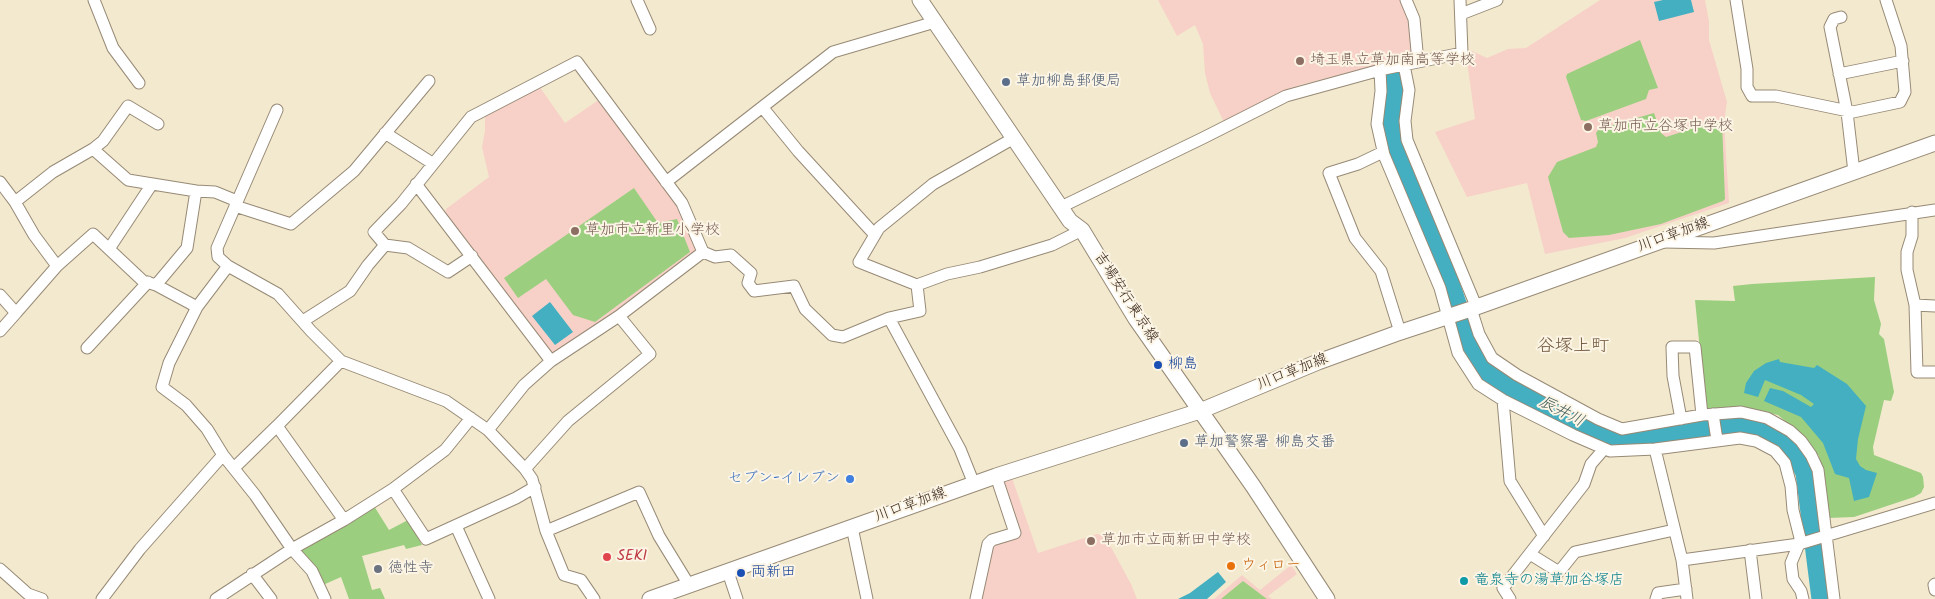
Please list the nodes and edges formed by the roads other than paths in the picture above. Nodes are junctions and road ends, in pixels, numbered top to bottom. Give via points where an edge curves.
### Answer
1 (94, 0) edge
2 (638, 0) edge
3 (920, 0) edge
4 (1406, 0) edge
5 (1460, 0) edge
6 (1497, 0) edge
7 (1736, 0) edge
8 (1886, 0) edge
9 (1461, 14) junction
10 (1841, 17) dead end
11 (935, 22) junction
12 (650, 29) dead end
13 (1903, 61) junction
14 (1418, 62) junction
15 (1404, 65) junction
16 (1380, 70) junction
17 (1839, 74) junction
18 (429, 80) dead end
19 (139, 84) dead end
20 (763, 108) junction
21 (278, 110) dead end
22 (1847, 112) junction
23 (158, 124) dead end
24 (386, 133) junction
25 (1014, 138) junction
26 (1935, 143) edge
27 (92, 149) junction
28 (1383, 152) junction
29 (432, 163) junction
30 (1854, 172) junction
31 (0, 182) edge
32 (666, 182) junction
33 (152, 184) junction
34 (416, 184) junction
35 (196, 191) junction
36 (15, 202) junction
37 (236, 203) junction
38 (1061, 207) junction
39 (1935, 210) edge
40 (1912, 212) junction
41 (1082, 230) junction
42 (875, 235) junction
43 (1660, 242) junction
44 (386, 245) junction
45 (109, 249) junction
46 (703, 252) junction
47 (472, 256) junction
48 (58, 266) junction
49 (228, 266) junction
50 (152, 283) junction
51 (917, 285) junction
52 (0, 295) edge
53 (1915, 305) junction
54 (1935, 306) edge
55 (197, 307) junction
56 (1474, 307) junction
57 (16, 313) junction
58 (619, 316) junction
59 (1446, 316) junction
60 (889, 318) junction
61 (303, 321) junction
62 (0, 331) edge
63 (1400, 332) junction
64 (87, 348) dead end
65 (341, 361) junction
66 (552, 361) junction
67 (1935, 372) edge
68 (1503, 400) junction
69 (1200, 411) junction
70 (1707, 415) junction
71 (471, 418) junction
72 (1681, 419) junction
73 (277, 426) junction
74 (488, 430) junction
75 (1717, 440) junction
76 (1604, 449) junction
77 (1655, 449) junction
78 (223, 455) junction
79 (234, 468) junction
80 (525, 469) junction
81 (996, 476) junction
82 (974, 484) junction
83 (534, 487) junction
84 (393, 489) junction
85 (1935, 503) edge
86 (344, 520) junction
87 (456, 526) junction
88 (852, 527) junction
89 (1674, 530) junction
90 (546, 531) junction
91 (1544, 536) junction
92 (1824, 537) junction
93 (1801, 543) junction
94 (292, 548) junction
95 (1750, 550) junction
96 (1530, 554) junction
97 (1682, 560) junction
98 (0, 569) edge
99 (728, 572) junction
100 (252, 574) junction
101 (1935, 584) edge
102 (689, 585) junction
103 (1935, 590) edge
104 (1686, 594) edge
105 (672, 596) edge
106 (42, 599) edge
107 (102, 599) edge
108 (217, 599) edge
109 (271, 599) edge
110 (326, 599) edge
111 (489, 599) edge
112 (594, 599) edge
113 (650, 599) edge
114 (737, 599) edge
115 (867, 599) edge
116 (976, 599) edge
117 (1327, 599) edge
118 (1510, 599) edge
119 (1656, 599) edge
120 (1756, 599) edge
121 (1803, 599) edge
122 (1834, 599) edge

1 - 19 street via 113,48
2 - 12 street
3 - 11 main road, 吉場安行東京線
4 - 14 street via 1414,19
5 - 9 street
6 - 9 street
7 - 22 street via 1747,87 1752,96 1776,96
8 - 13 street
9 - 14 street via 1462,53
10 - 17 street via 1834,19 1830,27
11 - 20 street via 833,52
11 - 25 main road, 吉場安行東京線
13 - 17 street
13 - 22 street via 1905,92 1900,102
14 - 15 street
15 - 16 street
15 - 56 street via 1409,90 1405,121 1407,140
16 - 28 street via 1382,91 1377,124
16 - 38 street via 1286,96
17 - 22 street
18 - 24 street
20 - 32 street
20 - 42 street
21 - 37 street
22 - 30 street
23 - 27 street via 128,106 103,141
24 - 29 street
24 - 37 street via 354,171 291,224
25 - 38 main road, 吉場安行東京線
25 - 42 street via 932,184 879,228
26 - 30 main road, 川口草加線
27 - 33 street via 128,180
27 - 36 street via 53,172
28 - 59 street via 1440,288
28 - 63 street via 1329,173 1355,238 1381,271
29 - 32 street via 471,116 577,62
29 - 34 street
30 - 43 main road, 川口草加線
31 - 36 street
32 - 46 street via 682,202
33 - 35 street
33 - 45 street
34 - 44 street via 402,204 374,232
34 - 47 street
35 - 37 street via 215,192
35 - 50 street via 187,248
36 - 48 street via 34,235
37 - 49 street via 217,248 218,257
38 - 41 main road, 吉場安行東京線 via 1070,221
39 - 40 street
40 - 43 street via 1714,243
40 - 53 street via 1907,270
41 - 51 street via 1052,245
41 - 69 main road, 吉場安行東京線 via 1136,318
42 - 51 street via 859,262
43 - 56 main road, 川口草加線
44 - 47 street via 408,248 448,272
44 - 61 street via 350,291
45 - 48 street via 93,234
45 - 50 street via 143,281
46 - 58 street
46 - 60 street via 715,256 731,255 751,274 748,283 754,291 794,286 805,309 832,336 844,337
47 - 66 street
48 - 57 street
49 - 55 street
49 - 61 street via 278,294
50 - 55 street
50 - 64 street
51 - 60 street via 920,311
52 - 57 street
53 - 54 street
53 - 67 street via 1917,372
55 - 78 street via 169,363 162,387 186,405
56 - 59 main road, 川口草加線
56 - 72 street via 1479,334 1492,358 1598,419 1622,429
57 - 62 street
58 - 66 street
58 - 80 street via 650,354 568,421
59 - 63 main road, 川口草加線
59 - 68 street via 1458,353 1478,384
60 - 82 street via 960,449
61 - 65 street
63 - 69 main road, 川口草加線
65 - 71 street via 446,402
65 - 73 street
66 - 74 street via 524,385
68 - 76 street
68 - 91 street via 1510,481
69 - 81 main road, 川口草加線
69 - 117 main road, 吉場安行東京線
70 - 72 street
70 - 72 street via 1695,347 1672,347 1673,376
70 - 75 street
70 - 92 street via 1754,414 1777,422 1801,441 1818,470
71 - 74 street
71 - 84 street via 445,450
73 - 79 street
73 - 86 street
74 - 80 street
75 - 77 street
75 - 93 street via 1750,439 1780,456 1791,486
76 - 77 street
76 - 91 street via 1591,464 1584,484
77 - 89 street
78 - 79 street
78 - 107 street
79 - 94 street
80 - 83 street
81 - 82 main road, 川口草加線
81 - 116 street via 1016,533 988,544
82 - 88 main road, 川口草加線
83 - 87 street
83 - 90 street
84 - 86 street
84 - 87 street via 426,539
85 - 92 street
86 - 94 street
87 - 111 street
88 - 99 main road, 川口草加線
88 - 115 street
89 - 96 street via 1575,552 1559,572
89 - 97 street
90 - 102 street via 639,492 659,536
90 - 112 street via 564,575 581,580
91 - 96 street
92 - 93 street
92 - 122 street
93 - 95 street
93 - 121 street via 1790,563 1793,579 1802,590
94 - 100 street
94 - 110 street via 312,571
95 - 97 street
95 - 120 street
96 - 118 street via 1503,588
97 - 104 street
98 - 106 street via 28,594
99 - 102 main road, 川口草加線
99 - 114 street
100 - 108 street
100 - 109 street
101 - 103 street
102 - 105 main road, 川口草加線
104 - 119 street via 1658,594
105 - 113 main road, 川口草加線

